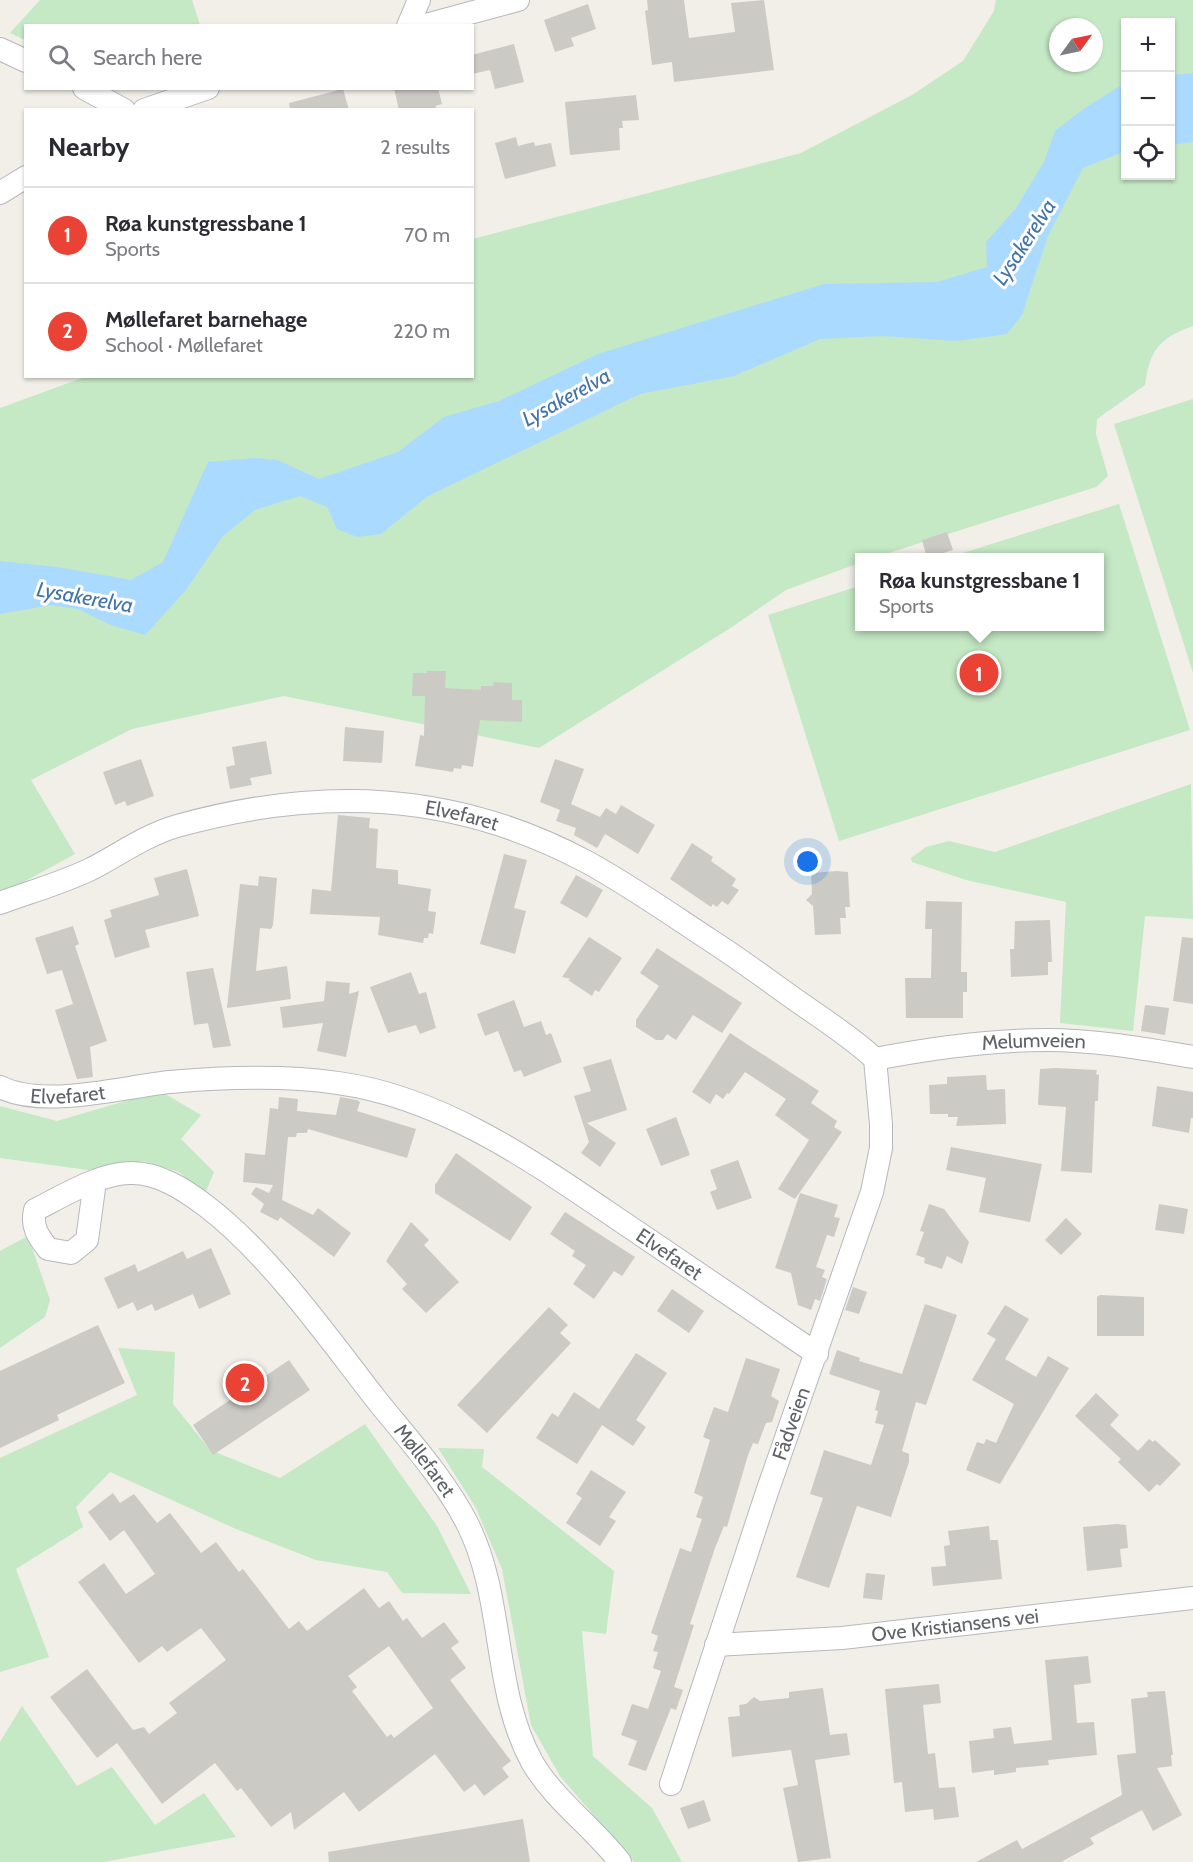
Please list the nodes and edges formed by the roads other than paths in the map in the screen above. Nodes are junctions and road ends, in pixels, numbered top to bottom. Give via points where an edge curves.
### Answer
1 (419, 0) edge
2 (518, 0) edge
3 (409, 24) edge
4 (429, 24) edge
5 (0, 49) edge
6 (24, 60) edge
7 (88, 90) edge
8 (202, 90) edge
9 (120, 108) edge
10 (150, 108) edge
11 (24, 178) edge
12 (0, 193) edge
13 (0, 903) edge
14 (1193, 1057) edge
15 (875, 1059) junction
16 (0, 1087) edge
17 (95, 1181) dead end
18 (817, 1354) junction
19 (1193, 1598) edge
20 (716, 1645) junction
21 (671, 1784) dead end
22 (620, 1862) edge

1 - 3 street
2 - 4 street
5 - 6 street
7 - 9 street
8 - 10 street
11 - 12 street
13 - 15 street, Elvefaret via 90,869 176,826 299,803 345,799 394,801 490,822 586,861 728,952 853,1039
14 - 15 street, Melumveien via 1118,1045 1048,1040 989,1042
15 - 18 street, Fådveien via 881,1148 872,1192
16 - 18 street, Elvefaret via 15,1094 49,1096 197,1080 303,1079 341,1083 413,1103 483,1134 567,1185
17 - 22 street, Møllefaret via 131,1173 173,1183 207,1207 252,1249 321,1328 428,1464 468,1524 489,1581 512,1717 533,1763
18 - 20 street, Fådveien
19 - 20 street, Ove Kristiansens vei via 842,1638
20 - 21 street, Fådveien

